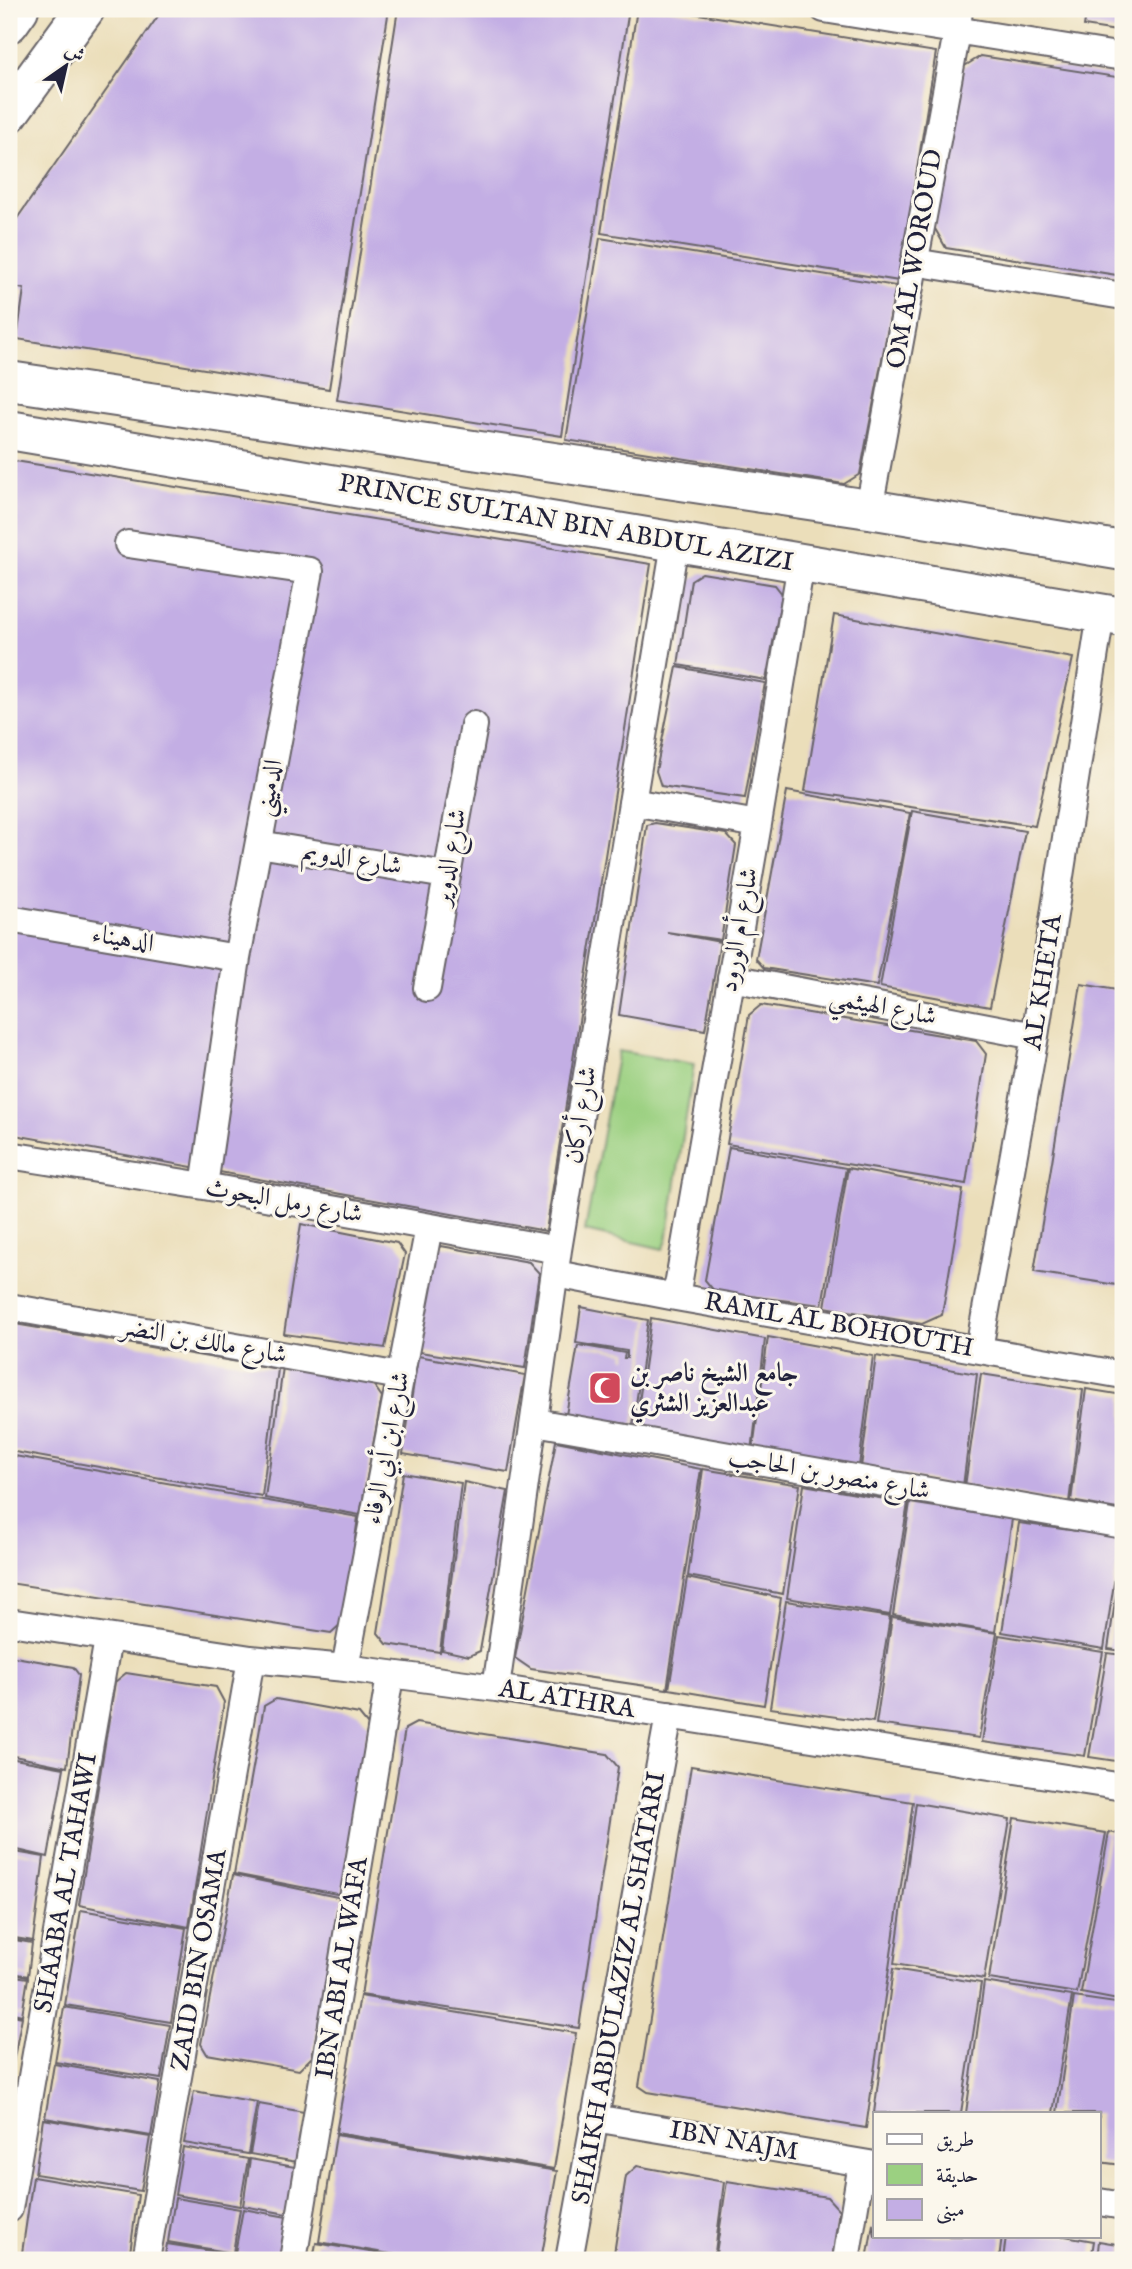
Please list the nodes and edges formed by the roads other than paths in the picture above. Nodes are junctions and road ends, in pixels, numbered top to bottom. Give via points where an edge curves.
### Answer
1 (19, 9) edge
2 (85, 9) edge
3 (824, 9) edge
4 (958, 20) edge
5 (9, 23) edge
6 (1123, 57) edge
7 (9, 113) edge
8 (914, 262) junction
9 (1123, 296) edge
10 (9, 381) edge
11 (9, 430) edge
12 (869, 509) junction
13 (675, 543) junction
14 (128, 544) dead end
15 (1123, 551) edge
16 (801, 563) junction
17 (1112, 616) edge
18 (474, 725) dead end
19 (632, 802) junction
20 (758, 824) junction
21 (259, 844) junction
22 (446, 875) junction
23 (9, 919) edge
24 (237, 958) junction
25 (731, 978) junction
26 (427, 988) dead end
27 (1035, 1036) junction
28 (9, 1155) edge
29 (204, 1186) junction
30 (429, 1227) junction
31 (557, 1262) junction
32 (676, 1297) junction
33 (9, 1307) edge
34 (979, 1349) junction
35 (1123, 1375) edge
36 (400, 1376) junction
37 (535, 1422) junction
38 (1123, 1525) edge
39 (9, 1622) edge
40 (108, 1639) junction
41 (251, 1659) junction
42 (345, 1668) junction
43 (390, 1676) junction
44 (496, 1688) junction
45 (669, 1715) junction
46 (1123, 1787) edge
47 (594, 2118) junction
48 (868, 2164) edge
49 (1100, 2202) edge
50 (1123, 2206) edge
51 (9, 2209) edge
52 (146, 2260) edge
53 (293, 2260) edge
54 (569, 2260) edge
55 (846, 2260) edge

1 - 5 street
2 - 7 street
3 - 4 street
4 - 6 street
4 - 8 street, OM AL WOROUD
8 - 9 street
8 - 12 street, OM AL WOROUD
10 - 12 street, PRINCE SULTAN BIN ABDUL AZIZI
11 - 13 street, PRINCE SULTAN BIN ABDUL AZIZI
12 - 15 street, PRINCE SULTAN BIN ABDUL AZIZI
13 - 16 street, PRINCE SULTAN BIN ABDUL AZIZI
13 - 19 street, شارع أركان
14 - 21 street, الدميني via 310,572
16 - 17 street, PRINCE SULTAN BIN ABDUL AZIZI
16 - 20 street, شارع أم الورود
17 - 27 street, AL KHETA
18 - 22 street, شارع الدوير
19 - 20 street
19 - 31 street, شارع أركان
20 - 25 street, شارع أم الورود
21 - 22 street, شارع الدويم
21 - 24 street, الدميني
22 - 26 street, شارع الدوير
23 - 24 street, الدهيناء
24 - 29 street, الدميني
25 - 27 street, شارع الهيثمي
25 - 32 street, شارع أم الورود
27 - 34 street, AL KHETA
28 - 29 street, شارع رمل البحوث
29 - 30 street, شارع رمل البحوث
30 - 31 street, شارع رمل البحوث
30 - 36 street, شارع ابن أبي الوفاء
31 - 32 street, RAML AL BOHOUTH
31 - 37 street, شارع أركان
32 - 34 street, RAML AL BOHOUTH
33 - 36 street, شارع مالك بن النضر
34 - 35 street, RAML AL BOHOUTH
36 - 42 street, شارع ابن أبي الوفاء
37 - 38 street, شارع منصور بن الحاجب
37 - 44 street, شارع أركان
39 - 40 street, AL ATHRA
40 - 41 street, AL ATHRA
40 - 51 street, SHAABA AL TAHAWI
41 - 42 street, AL ATHRA
41 - 52 street, ZAID BIN OSAMA
42 - 43 street, AL ATHRA
43 - 44 street, AL ATHRA
43 - 53 street, IBN ABI AL WAFA
44 - 45 street, AL ATHRA
45 - 46 street, AL ATHRA
45 - 47 street, SHAIKH ABDULAZIZ AL SHATARI
47 - 48 street, IBN NAJM
47 - 54 street, SHAIKH ABDULAZIZ AL SHATARI
48 - 55 street
49 - 50 street

